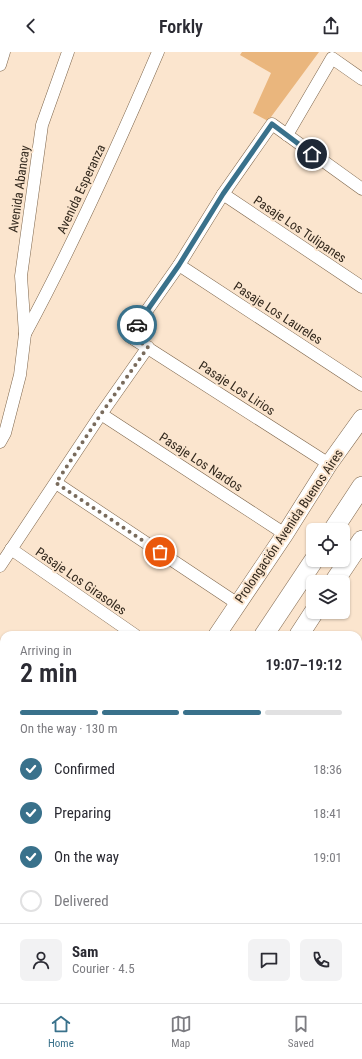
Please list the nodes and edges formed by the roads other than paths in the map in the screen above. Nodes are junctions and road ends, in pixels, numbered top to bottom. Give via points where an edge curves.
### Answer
1 (4, 52) edge
2 (68, 52) edge
3 (158, 52) edge
4 (0, 65) edge
5 (362, 79) edge
6 (287, 135) junction
7 (362, 189) edge
8 (223, 194) junction
9 (179, 265) junction
10 (362, 288) edge
11 (25, 334) junction
12 (148, 347) junction
13 (362, 385) edge
14 (101, 414) junction
15 (362, 418) edge
16 (0, 442) edge
17 (329, 464) junction
18 (56, 483) junction
19 (362, 486) edge
20 (338, 523) edge
21 (285, 534) junction
22 (362, 540) edge
23 (11, 549) junction
24 (0, 566) edge
25 (309, 567) edge
26 (339, 575) edge
27 (238, 604) junction
28 (309, 619) edge
29 (129, 631) edge
30 (220, 631) edge
31 (267, 631) edge
32 (302, 631) edge

1 - 4 street
2 - 11 street, Avenida Abancay via 42,125 21,276
3 - 11 street, Avenida Esperanza via 53,283
5 - 6 street via 332,58
6 - 7 street
6 - 8 street via 272,124
8 - 9 street
8 - 10 street, Pasaje Los Tulipanes
9 - 12 street, Pasaje Los Lirios via 129,336
9 - 13 street, Pasaje Los Laureles
11 - 16 street via 20,375
12 - 14 street
12 - 17 street, Pasaje Los Lirios
14 - 18 street
14 - 21 street, Pasaje Los Nardos
15 - 17 street, Prolongación Avenida Buenos Aires
17 - 21 street, Prolongación Avenida Buenos Aires
18 - 23 street
18 - 27 street
19 - 20 main road
21 - 27 street, Prolongación Avenida Buenos Aires
22 - 26 main road
23 - 24 street
23 - 29 street, Pasaje Los Girasoles
25 - 31 main road
27 - 30 street, Prolongación Avenida Buenos Aires
28 - 32 main road

